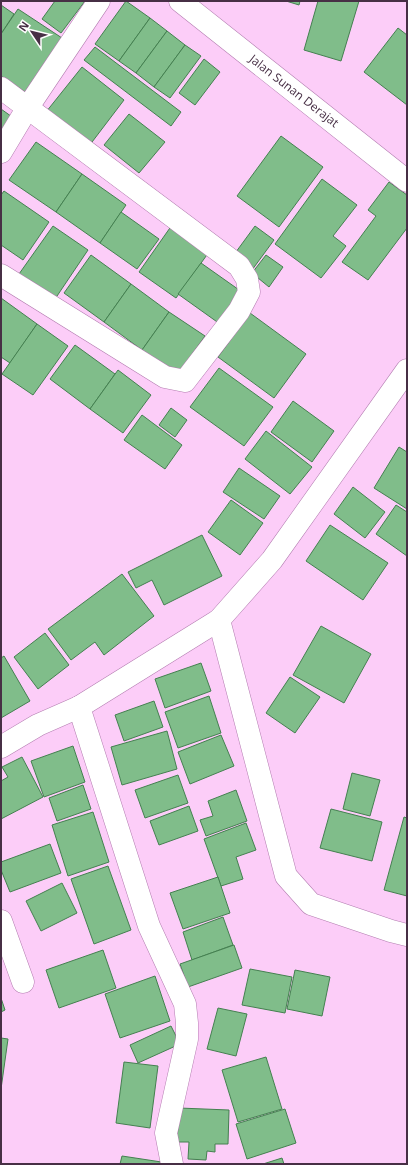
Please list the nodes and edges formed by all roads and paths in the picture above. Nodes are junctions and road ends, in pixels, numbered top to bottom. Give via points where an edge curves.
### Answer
1 (99, 1) edge
2 (180, 1) edge
3 (1, 88) edge
4 (28, 107) junction
5 (1, 152) edge
6 (407, 181) edge
7 (1, 275) edge
8 (407, 370) edge
9 (218, 620) junction
10 (79, 706) junction
11 (1, 747) edge
12 (1, 921) edge
13 (407, 936) edge
14 (23, 982) dead end
15 (172, 1164) edge

1 - 4 street
2 - 6 street, Jalan Sunan Derajat
3 - 4 street
4 - 5 street
4 - 7 street via 239,266 247,279 249,292 239,311 185,381 165,377
8 - 9 street via 272,560
9 - 10 street
9 - 13 street via 286,876 311,904
10 - 11 street via 38,725
10 - 15 street via 149,926 185,1004 187,1039 166,1134
12 - 14 street

